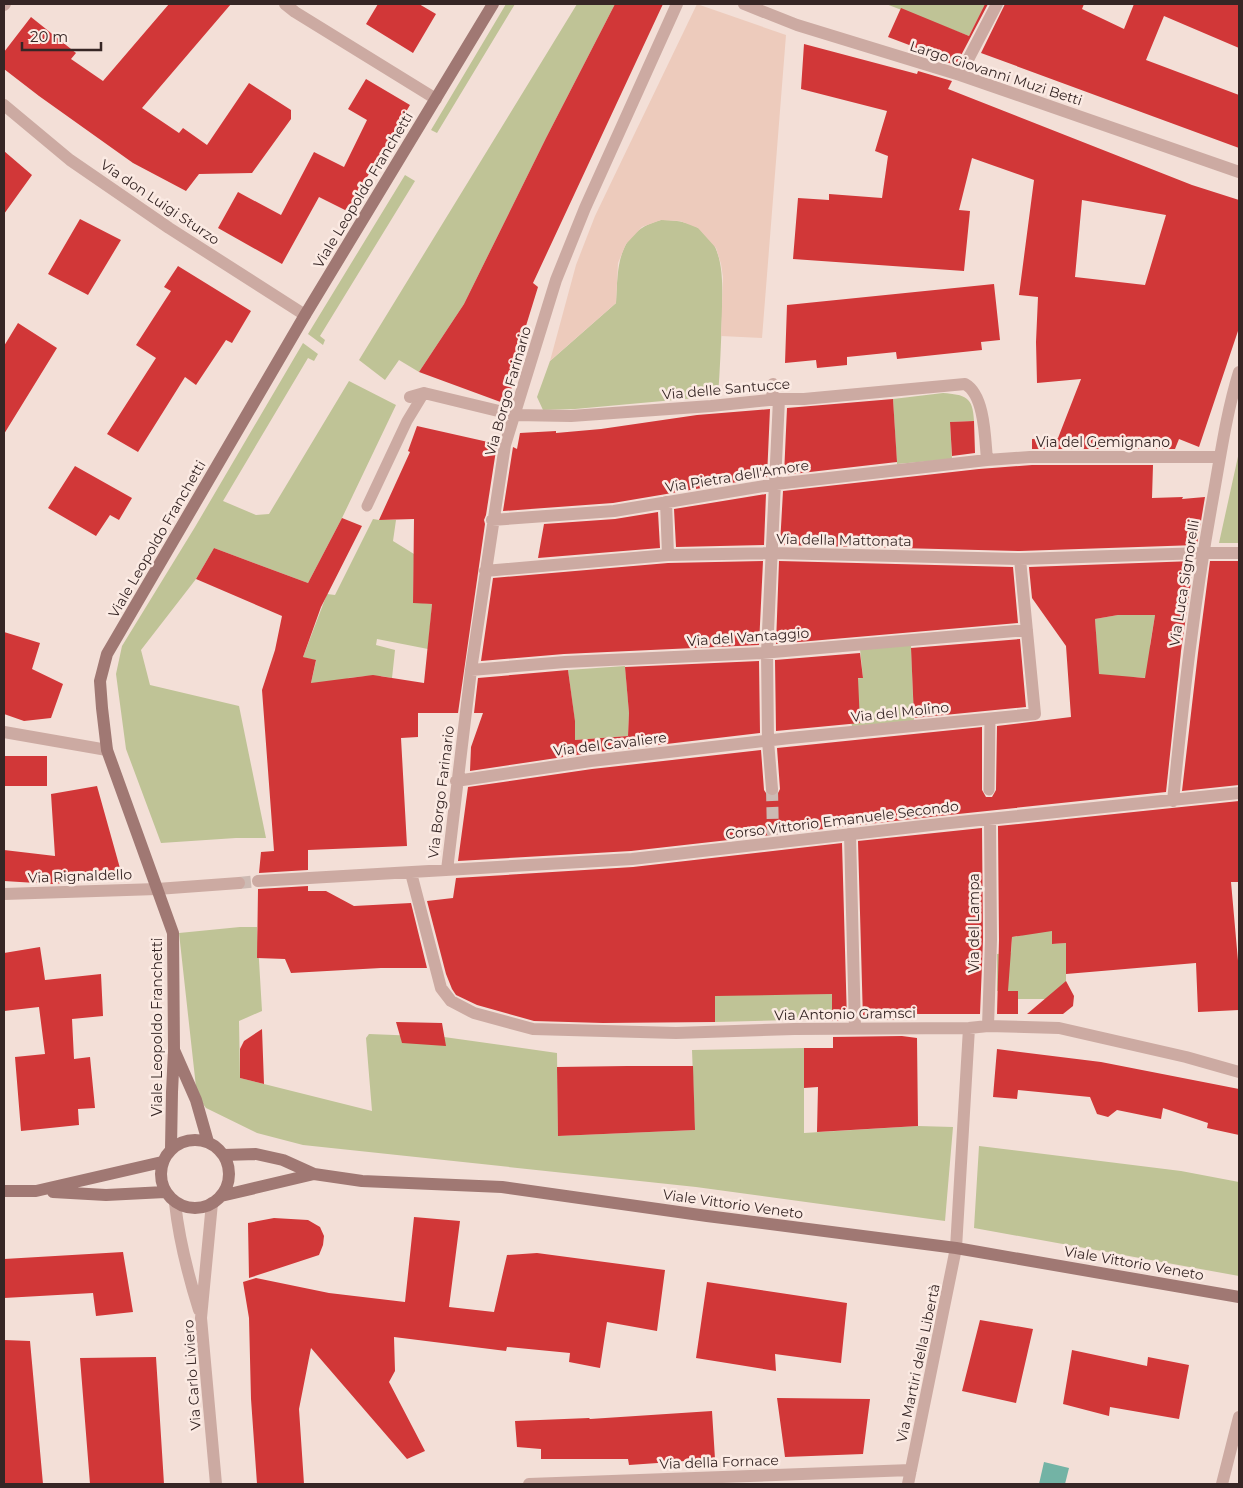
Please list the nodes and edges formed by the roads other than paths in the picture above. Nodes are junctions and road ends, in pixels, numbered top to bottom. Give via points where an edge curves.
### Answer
1 (285, 4) edge
2 (493, 4) edge
3 (677, 4) edge
4 (744, 4) edge
5 (997, 4) edge
6 (960, 75) junction
7 (436, 99) junction
8 (4, 105) edge
9 (1239, 172) edge
10 (305, 315) junction
11 (1239, 372) edge
12 (773, 384) dead end
13 (424, 393) junction
14 (410, 397) dead end
15 (776, 399) junction
16 (515, 415) junction
17 (1220, 457) junction
18 (987, 460) junction
19 (776, 484) junction
20 (666, 502) junction
21 (366, 506) dead end
22 (492, 520) junction
23 (1239, 552) edge
24 (772, 553) junction
25 (1203, 553) junction
26 (668, 555) junction
27 (1020, 559) junction
28 (485, 571) junction
29 (1027, 630) junction
30 (767, 652) junction
31 (470, 670) junction
32 (990, 719) junction
33 (4, 732) edge
34 (768, 742) junction
35 (107, 750) junction
36 (456, 781) junction
37 (772, 789) tunnel mouth
38 (989, 790) dead end
39 (1239, 793) edge
40 (1173, 801) junction
41 (990, 814) junction
42 (850, 834) junction
43 (447, 870) junction
44 (412, 873) junction
45 (258, 881) tunnel mouth
46 (239, 882) tunnel mouth
47 (157, 889) junction
48 (4, 894) edge
49 (988, 1026) junction
50 (855, 1028) junction
51 (970, 1028) junction
52 (174, 1050) junction
53 (1239, 1072) edge
54 (208, 1142) junction
55 (171, 1148) junction
56 (224, 1155) junction
57 (162, 1162) junction
58 (314, 1174) junction
59 (4, 1191) edge
60 (36, 1191) junction
61 (165, 1192) junction
62 (217, 1200) junction
63 (176, 1203) junction
64 (956, 1248) junction
65 (1239, 1297) edge
66 (201, 1318) junction
67 (1239, 1417) edge
68 (911, 1470) junction
69 (216, 1484) edge
70 (529, 1484) edge
71 (908, 1484) edge
72 (1222, 1484) edge

1 - 7 street
2 - 7 main road, Viale Leopoldo Franchetti
3 - 16 street, Via Borgo Farinario via 556,280
4 - 6 street, Largo Giovanni Muzi Betti
5 - 6 street
6 - 9 street, Largo Giovanni Muzi Betti
7 - 10 main road, Viale Leopoldo Franchetti
8 - 10 street, Via don Luigi Sturzo via 70,160
10 - 35 main road, Viale Leopoldo Franchetti via 107,654 100,682
11 - 17 street, Via Luca Signorelli
12 - 15 street
13 - 14 street, Via delle Santucce
13 - 16 street, Via delle Santucce
13 - 21 lane
15 - 16 street, Via delle Santucce via 571,416
15 - 18 street, Via delle Santucce via 965,384 975,394 980,408
15 - 19 street
16 - 22 street, Via Borgo Farinario via 505,445
17 - 18 street, Via del Gemignano
17 - 25 street, Via Luca Signorelli
18 - 19 street, Via Pietra dell'Amore
19 - 20 street, Via Pietra dell'Amore
19 - 24 street
20 - 22 street, Via Pietra dell'Amore via 606,512
20 - 26 street
22 - 28 street, Via Borgo Farinario
23 - 25 street, Via della Mattonata
24 - 26 street, Via della Mattonata
24 - 27 street, Via della Mattonata
24 - 30 street
25 - 27 street, Via della Mattonata
25 - 40 street, Via Luca Signorelli via 1184,689
26 - 28 street, Via della Mattonata
27 - 29 street
28 - 31 street, Via Borgo Farinario
29 - 30 street, Via del Vantaggio
29 - 32 street, Via del Molino via 1035,714
30 - 31 street, Via del Vantaggio
30 - 34 street
31 - 36 street, Via Borgo Farinario
32 - 34 street, Via del Molino
32 - 38 lane
33 - 35 street
34 - 36 street, Via del Cavaliere via 564,764
34 - 37 street
35 - 47 main road, Viale Leopoldo Franchetti
36 - 43 street, Via Borgo Farinario
39 - 40 street, Corso Vittorio Emanuele Secondo
40 - 41 street, Corso Vittorio Emanuele Secondo
41 - 42 street, Corso Vittorio Emanuele Secondo
41 - 49 street, Via del Lampa
42 - 43 street, Corso Vittorio Emanuele Secondo via 774,839 632,859
42 - 50 street
43 - 44 street, Corso Vittorio Emanuele Secondo
44 - 45 street, Corso Vittorio Emanuele Secondo
44 - 50 street, Via Antonio Gramsci via 441,988 451,1001 474,1014 534,1029 676,1033
46 - 47 street, Via Rignaldello
47 - 48 street, Via Rignaldello
47 - 52 main road, Viale Leopoldo Franchetti via 173,933
49 - 51 street, Via Antonio Gramsci
49 - 53 street, Via Antonio Gramsci via 1059,1028
50 - 51 street, Via Antonio Gramsci
51 - 64 street, Via Martiri della Libertà
52 - 54 main road via 196,1100
52 - 55 main road, Viale Leopoldo Franchetti
54 - 55 main road via 189,1140
54 - 56 main road
55 - 57 main road
56 - 58 main road via 256,1154 283,1160
56 - 62 main road via 229,1176 227,1186
57 - 60 main road
57 - 61 main road via 160,1172
58 - 62 main road, Viale Vittorio Veneto
58 - 64 main road, Viale Vittorio Veneto via 362,1181 502,1187
59 - 60 main road
60 - 61 main road via 106,1195
61 - 63 main road
62 - 63 main road via 194,1208
62 - 66 street, Via Carlo Liviero
63 - 66 street via 177,1222
64 - 65 main road, Viale Vittorio Veneto
64 - 68 street, Via Martiri della Libertà
66 - 69 street, Via Carlo Liviero
67 - 72 street
68 - 70 street, Via della Fornace
68 - 71 street, Via Martiri della Libertà

